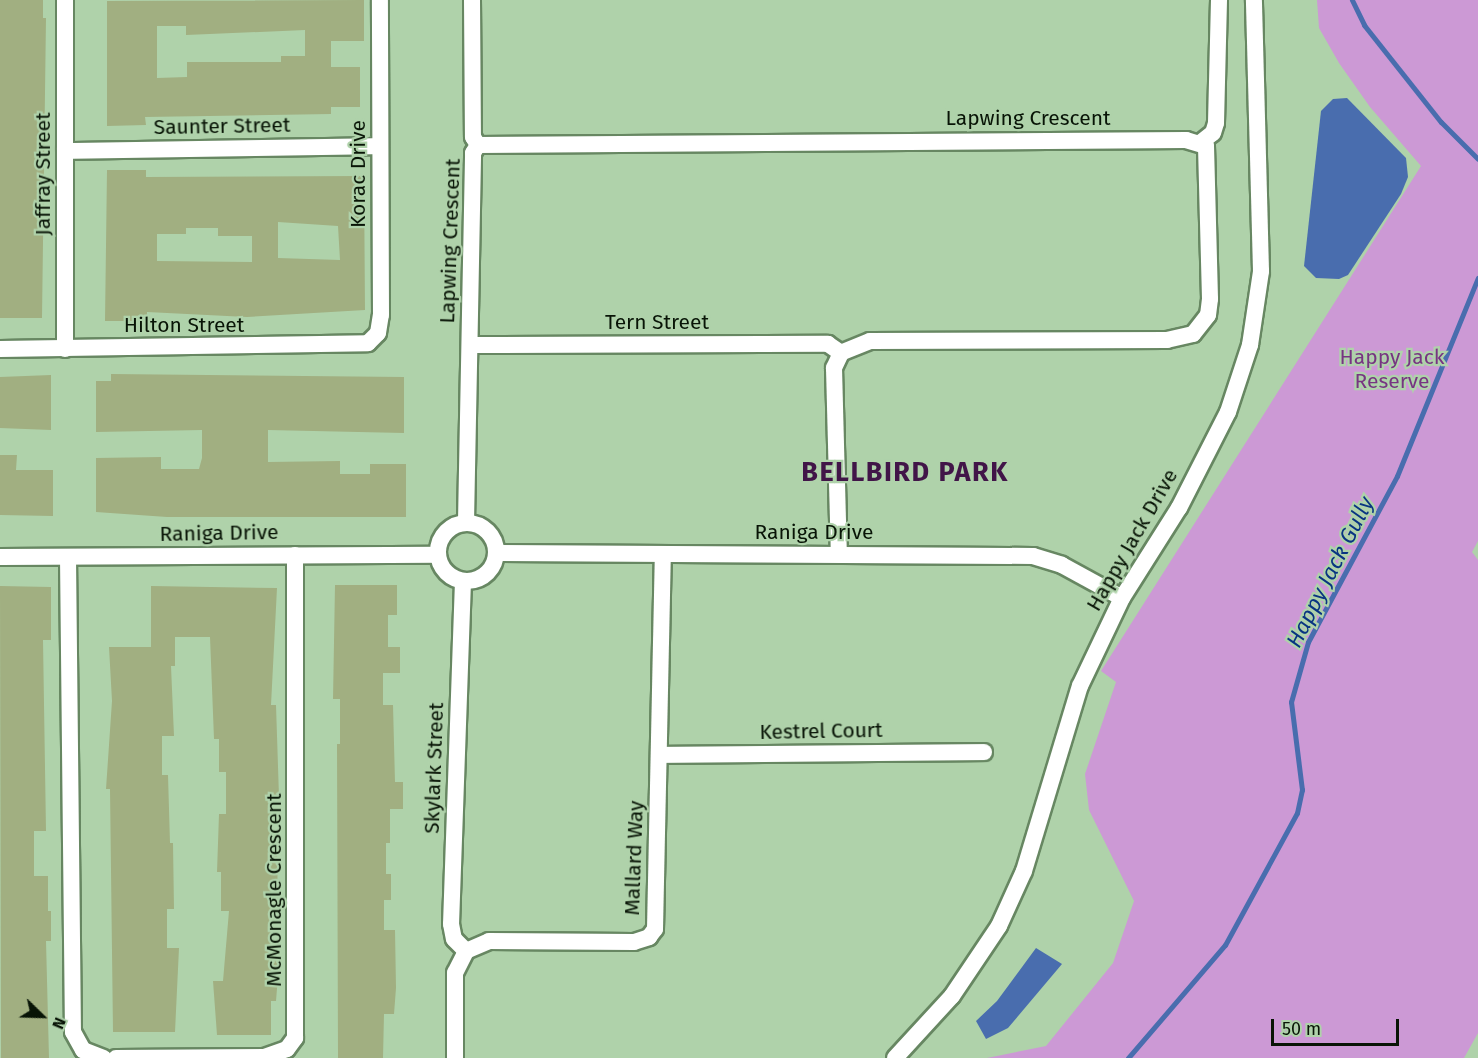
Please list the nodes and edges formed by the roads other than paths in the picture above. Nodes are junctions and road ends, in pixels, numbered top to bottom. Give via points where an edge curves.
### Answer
1 (65, 0) edge
2 (380, 0) edge
3 (472, 0) edge
4 (1219, 0) edge
5 (1254, 0) edge
6 (1200, 143) junction
7 (478, 145) junction
8 (380, 146) junction
9 (65, 151) junction
10 (368, 344) joint
11 (470, 345) junction
12 (0, 349) edge
13 (65, 349) junction
14 (841, 353) junction
15 (466, 522) junction
16 (496, 553) junction
17 (838, 553) junction
18 (295, 555) junction
19 (438, 555) junction
20 (663, 556) junction
21 (0, 557) edge
22 (68, 557) junction
23 (463, 581) junction
24 (1122, 598) junction
25 (984, 752) dead end
26 (659, 755) junction
27 (466, 951) junction
28 (104, 1058) edge
29 (116, 1058) edge
30 (455, 1058) edge
31 (895, 1058) edge

1 - 9 street, Jaffray Street
2 - 8 street, Korac Drive
3 - 7 street via 473,137
4 - 6 street via 1216,123 1213,133
5 - 24 street, Happy Jack Drive via 1261,271 1250,345 1228,412 1179,508
6 - 7 street, Lapwing Crescent
6 - 14 street via 1208,154 1210,299 1208,315 1193,334 1167,340 870,341
7 - 11 street, Lapwing Crescent via 473,153
8 - 9 street, Saunter Street
8 - 10 street, Korac Drive via 381,315 378,333
9 - 13 street, Jaffray Street
10 - 13 street, Hilton Street
11 - 14 street, Tern Street via 828,344
11 - 15 street, Lapwing Crescent
12 - 13 street, Hilton Street
14 - 17 street via 834,368
15 - 16 street via 476,523 491,535
15 - 19 street via 448,529
16 - 20 street, Raniga Drive
16 - 23 street via 494,563 482,578
17 - 20 street, Raniga Drive
17 - 24 street, Raniga Drive via 1033,556 1062,565
18 - 19 street, Raniga Drive
18 - 22 street, Raniga Drive
18 - 29 street, McMonagle Crescent via 295,1038 287,1049 264,1057
19 - 23 street via 446,572
20 - 26 street, Mallard Way
21 - 22 street, Raniga Drive
22 - 28 street via 73,1032 83,1050
23 - 27 street, Skylark Street via 452,924 454,939
24 - 31 street, Happy Jack Drive via 1080,686 1024,871 999,926 952,996
25 - 26 street, Kestrel Court
26 - 27 street, Mallard Way via 656,920 649,937 634,942 489,941
27 - 30 street via 455,973

